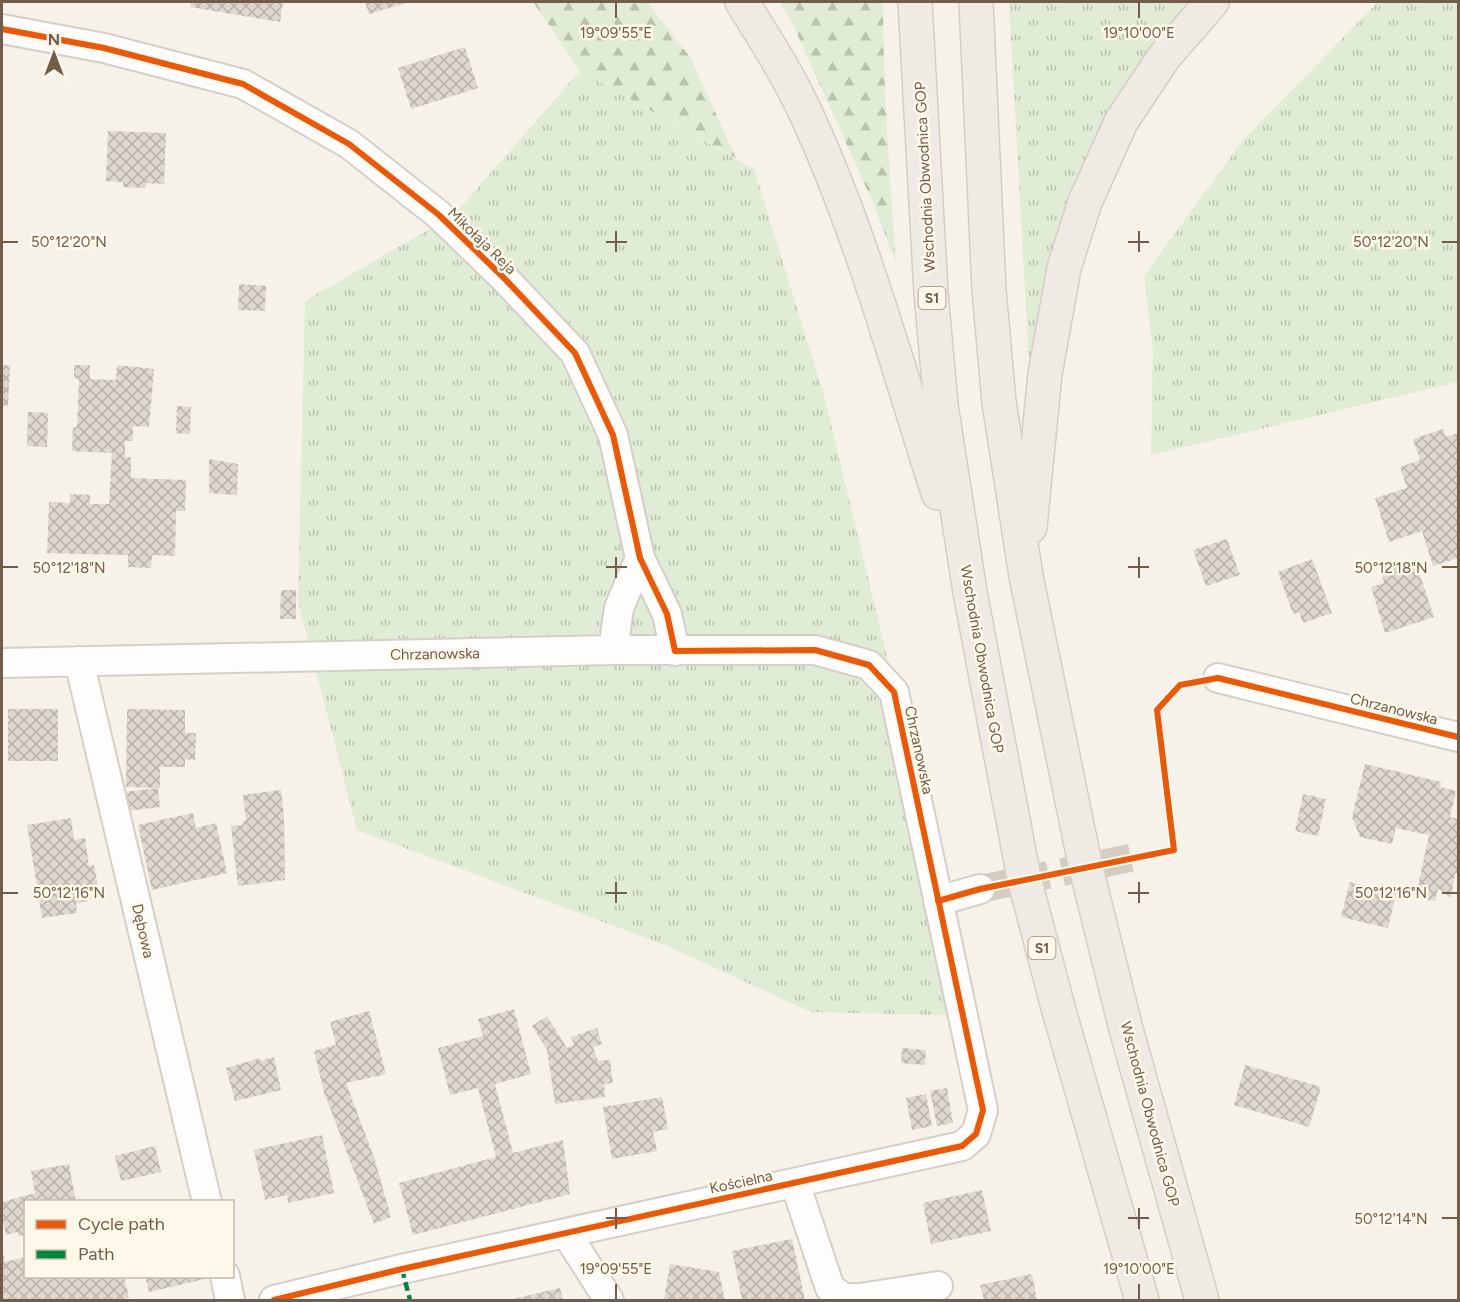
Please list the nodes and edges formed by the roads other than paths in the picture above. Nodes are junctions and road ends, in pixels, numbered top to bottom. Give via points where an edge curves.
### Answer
1 (742, 2) edge
2 (915, 2) edge
3 (976, 2) edge
4 (1212, 2) edge
5 (2, 29) edge
6 (640, 558) junction
7 (1026, 576) junction
8 (969, 592) junction
9 (613, 650) junction
10 (675, 651) junction
11 (79, 661) junction
12 (2, 663) edge
13 (1218, 678) dead end
14 (1458, 737) edge
15 (980, 889) tunnel mouth
16 (938, 901) junction
17 (795, 1183) junction
18 (207, 1200) edge
19 (566, 1233) junction
20 (225, 1278) edge
21 (938, 1286) dead end
22 (230, 1300) edge
23 (274, 1300) edge
24 (609, 1300) edge
25 (1142, 1300) edge
26 (1202, 1300) edge

1 - 8 highway via 778,59 828,163
2 - 8 highway, Wschodnia Obwodnica GOP / S1 via 940,405
3 - 7 highway, Wschodnia Obwodnica GOP via 990,301 999,402
4 - 7 highway via 1164,57 1121,122 1085,202 1067,257 1046,374
5 - 6 street, Mikołaja Reja via 104,48 243,84 349,144 438,215 575,353 613,435
6 - 9 street via 619,608
6 - 10 street, Mikołaja Reja via 667,614
7 - 26 highway, Wschodnia Obwodnica GOP via 1085,864 1129,1040
8 - 25 highway, Wschodnia Obwodnica GOP / S1 via 1024,878
9 - 10 street, Chrzanowska
9 - 11 street, Chrzanowska
10 - 16 street, Chrzanowska via 815,650 869,665 894,692
11 - 12 street, Chrzanowska
11 - 18 street, Dębowa
13 - 14 street, Chrzanowska
15 - 16 street
16 - 17 street, Kościelna via 983,1110 976,1134 962,1146
17 - 19 street, Kościelna
17 - 21 street, Kościelna via 830,1288 844,1298 860,1298
19 - 23 street, Kościelna
19 - 24 street
20 - 22 street

